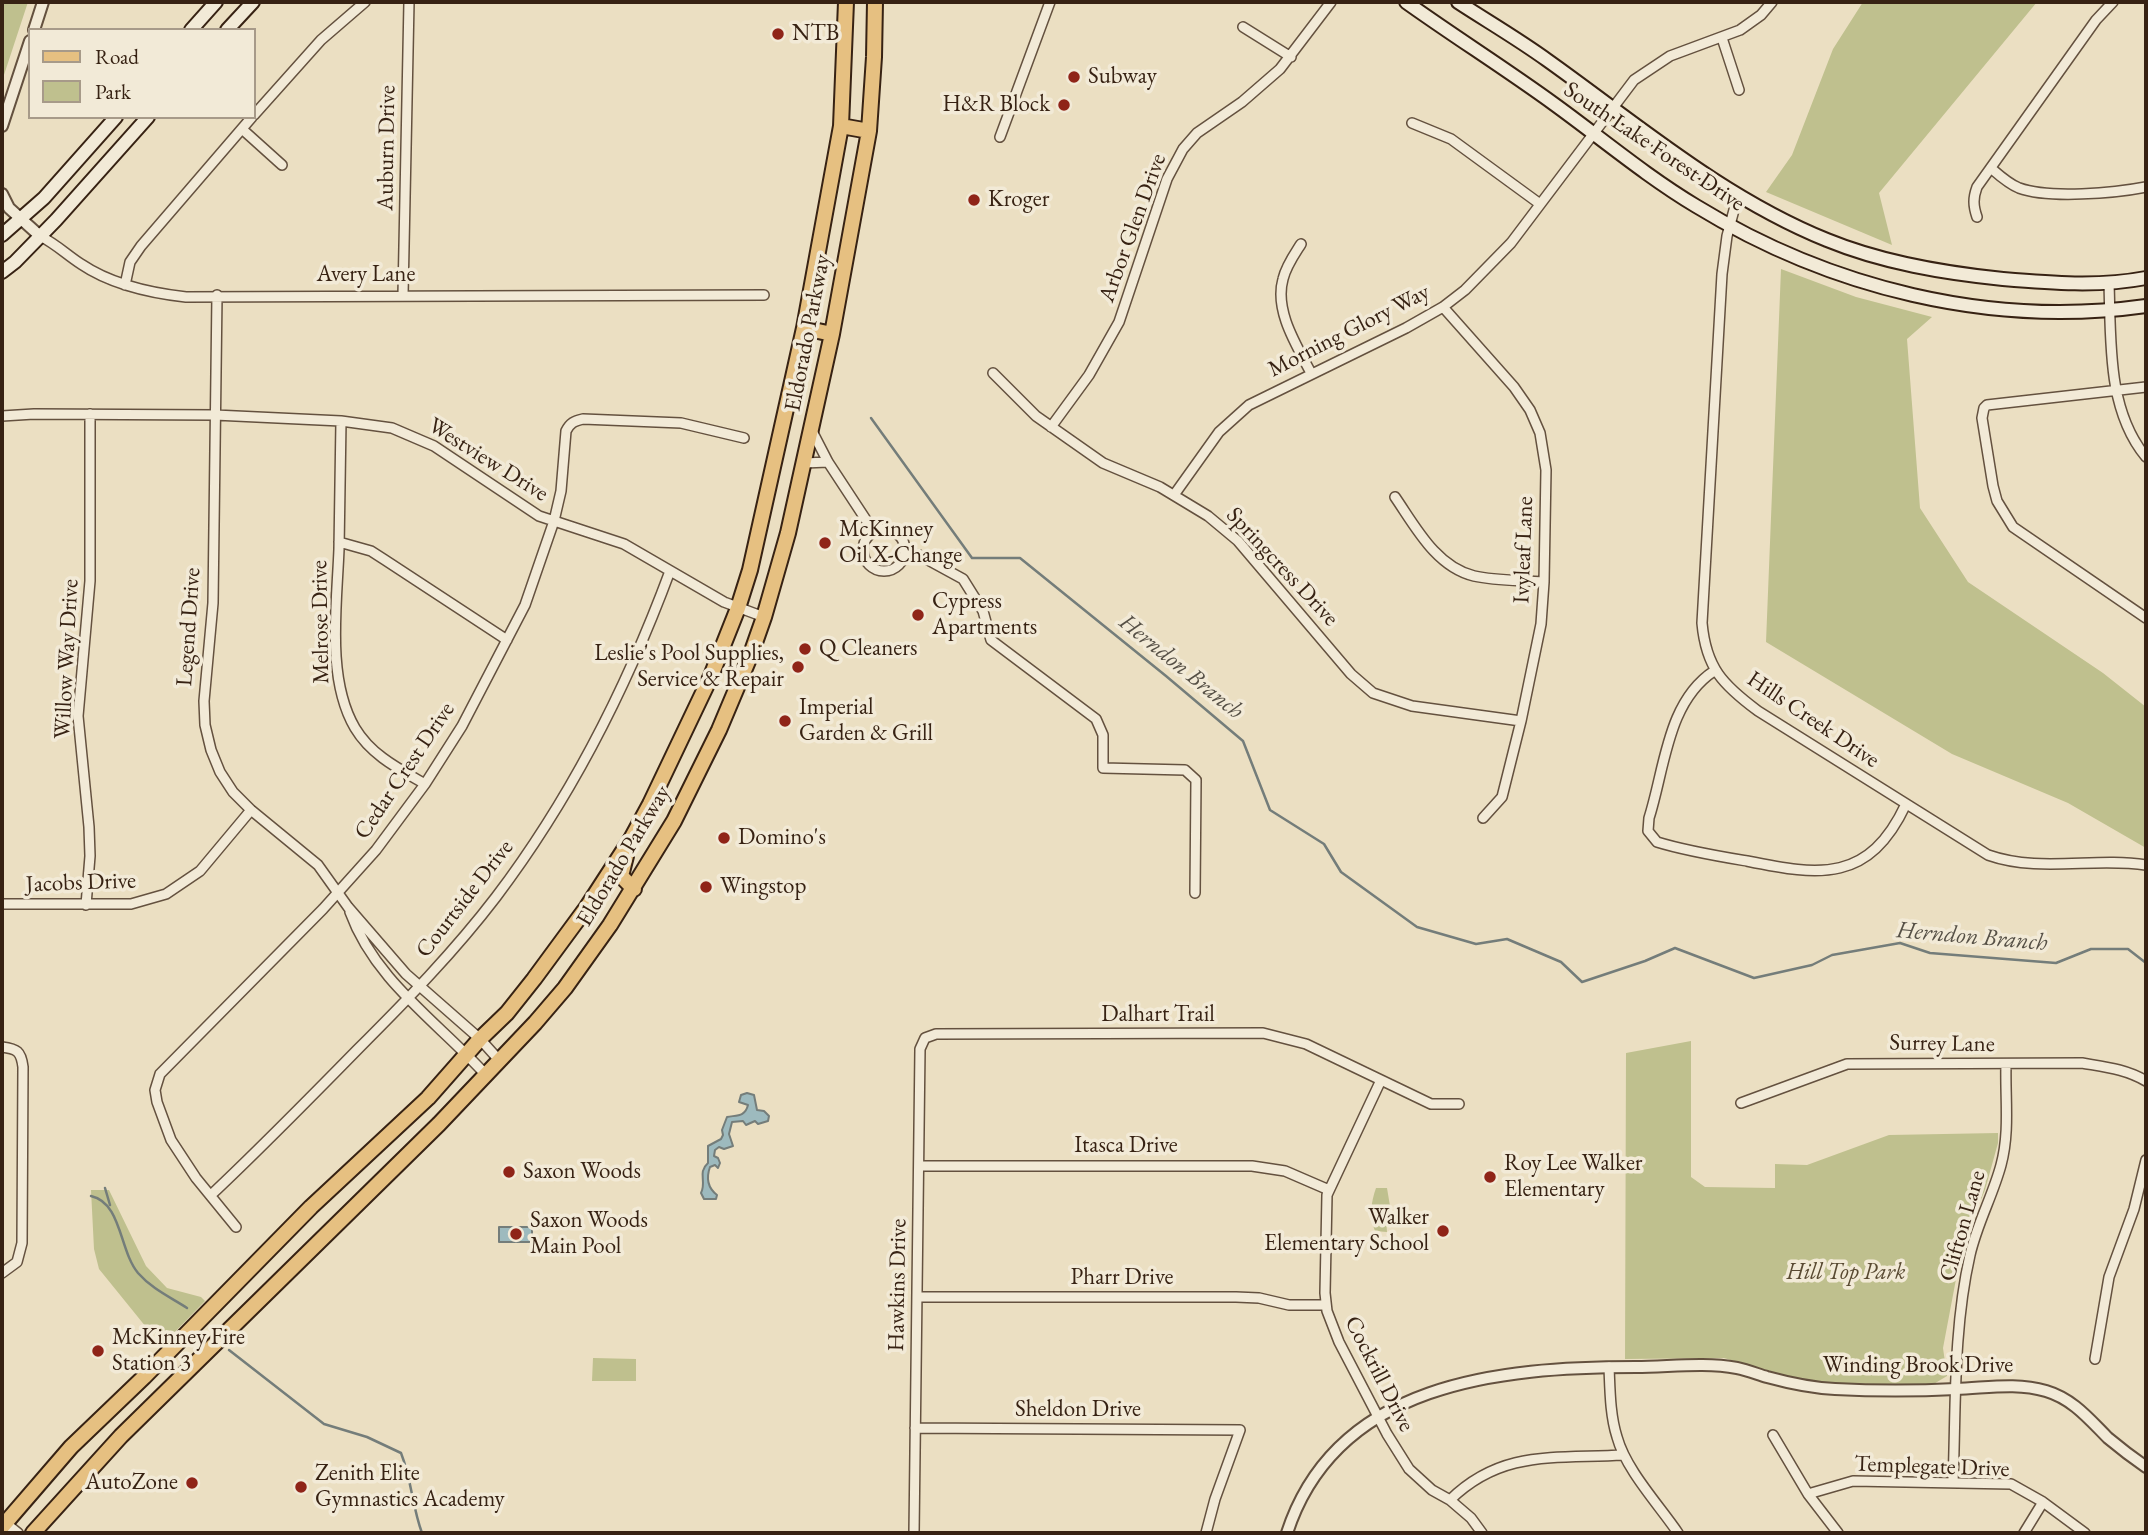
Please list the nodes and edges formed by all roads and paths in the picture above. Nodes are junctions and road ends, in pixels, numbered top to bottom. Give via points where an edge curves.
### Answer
1 (43, 2) edge
2 (216, 2) edge
3 (253, 2) edge
4 (365, 2) edge
5 (409, 2) edge
6 (846, 2) edge
7 (875, 2) edge
8 (1050, 2) edge
9 (1331, 2) edge
10 (1406, 2) edge
11 (1458, 2) edge
12 (1772, 2) edge
13 (2113, 2) edge
14 (1244, 27) dead end
15 (35, 28) edge
16 (193, 28) edge
17 (230, 28) edge
18 (1722, 38) junction
19 (28, 47) edge
20 (1292, 57) junction
21 (1739, 90) dead end
22 (1612, 108) junction
23 (256, 113) edge
24 (114, 119) edge
25 (146, 119) edge
26 (250, 119) edge
27 (1412, 123) dead end
28 (2, 126) edge
29 (841, 126) junction
30 (242, 129) junction
31 (869, 131) junction
32 (1593, 134) junction
33 (1000, 137) dead end
34 (282, 165) dead end
35 (1992, 169) junction
36 (2146, 187) edge
37 (2, 194) edge
38 (1738, 195) junction
39 (1540, 204) junction
40 (1977, 217) dead end
41 (20, 219) junction
42 (1730, 225) junction
43 (2, 235) edge
44 (40, 236) junction
45 (1301, 244) dead end
46 (2, 272) edge
47 (2146, 278) edge
48 (2109, 283) junction
49 (125, 285) junction
50 (217, 295) junction
51 (403, 295) junction
52 (764, 295) dead end
53 (2146, 306) edge
54 (1443, 307) junction
55 (2110, 310) junction
56 (804, 328) junction
57 (832, 334) junction
58 (993, 373) dead end
59 (1311, 373) junction
60 (2146, 387) edge
61 (2117, 390) junction
62 (90, 414) junction
63 (215, 415) junction
64 (2, 416) edge
65 (341, 421) junction
66 (1051, 427) junction
67 (812, 430) junction
68 (744, 438) dead end
69 (2146, 457) edge
70 (828, 462) junction
71 (804, 463) junction
72 (1174, 495) junction
73 (1395, 497) dead end
74 (554, 521) junction
75 (874, 532) junction
76 (339, 542) junction
77 (905, 554) junction
78 (670, 571) junction
79 (1544, 582) junction
80 (738, 608) junction
81 (765, 617) junction
82 (2146, 618) edge
83 (507, 640) junction
84 (1714, 671) junction
85 (1521, 721) junction
86 (425, 784) junction
87 (1906, 804) junction
88 (251, 810) junction
89 (646, 810) junction
90 (1483, 818) dead end
91 (2146, 865) edge
92 (634, 889) junction
93 (338, 893) junction
94 (1195, 893) dead end
95 (2, 904) edge
96 (86, 905) junction
97 (348, 907) junction
98 (419, 986) junction
99 (408, 999) junction
100 (925, 1038) joint
101 (480, 1039) junction
102 (2, 1047) edge
103 (466, 1054) junction
104 (499, 1060) junction
105 (2006, 1064) junction
106 (486, 1075) junction
107 (1381, 1080) junction
108 (2146, 1081) edge
109 (1741, 1103) dead end
110 (1459, 1104) dead end
111 (2146, 1160) edge
112 (919, 1166) junction
113 (1329, 1190) junction
114 (211, 1195) junction
115 (236, 1227) dead end
116 (2, 1273) edge
117 (917, 1297) junction
118 (1326, 1305) junction
119 (2095, 1359) dead end
120 (1609, 1367) junction
121 (1957, 1389) junction
122 (103, 1416) junction
123 (1378, 1416) junction
124 (915, 1429) junction
125 (1773, 1435) dead end
126 (121, 1436) junction
127 (1623, 1455) junction
128 (2146, 1466) edge
129 (1953, 1483) junction
130 (1808, 1494) junction
131 (1450, 1500) junction
132 (2043, 1502) junction
133 (3, 1523) edge
134 (18, 1533) edge
135 (33, 1533) edge
136 (914, 1533) edge
137 (1206, 1533) edge
138 (1287, 1533) edge
139 (1482, 1533) edge
140 (1678, 1533) edge
141 (1838, 1533) edge
142 (2024, 1533) edge
143 (2085, 1533) edge

1 - 15 street
2 - 16 main road
3 - 17 main road
4 - 23 street via 321,40
5 - 51 street, Auburn Drive
6 - 29 main road, Eldorado Parkway
7 - 31 main road, Eldorado Parkway
8 - 33 street
9 - 20 street, Arbor Glen Drive
10 - 32 main road, South Lake Forest Drive
11 - 22 main road, South Lake Forest Drive
12 - 18 street, Morning Glory Way via 1751,24
13 - 35 street
14 - 20 street
18 - 21 street
18 - 22 street, Morning Glory Way via 1656,64 1634,80
19 - 28 street
20 - 66 street, Arbor Glen Drive via 1261,88 1197,133 1175,162 1119,322
22 - 32 street, Morning Glory Way
22 - 38 main road, South Lake Forest Drive
24 - 41 main road
25 - 44 main road
26 - 30 street
27 - 39 street via 1451,139
29 - 31 main road
29 - 56 main road, Eldorado Parkway
30 - 34 street
30 - 49 street via 141,246 130,262
31 - 57 main road, Eldorado Parkway
32 - 39 street, Morning Glory Way
32 - 42 main road, South Lake Forest Drive via 1695,206
35 - 36 street via 2008,182 2033,192
35 - 40 street via 1973,197
37 - 41 street, Avery Lane
38 - 42 street, Hills Creek Drive
38 - 48 main road, South Lake Forest Drive via 1829,241 1933,270 2034,282
39 - 54 street, Morning Glory Way via 1488,268
41 - 43 main road
41 - 44 street, Avery Lane
42 - 55 main road, South Lake Forest Drive via 1783,254 1882,289 2037,312
42 - 84 street, Hills Creek Drive via 1722,274 1702,623
44 - 46 main road
44 - 49 street, Avery Lane via 82,265
45 - 59 street via 1283,277 1281,302
47 - 48 main road, South Lake Forest Drive
48 - 55 street
49 - 50 street, Avery Lane via 160,295
50 - 51 street, Avery Lane
50 - 63 street, Legend Drive
51 - 52 street, Avery Lane
53 - 55 main road, South Lake Forest Drive
54 - 59 street, Morning Glory Way
54 - 79 street, Ivyleaf Lane via 1514,387 1536,422 1546,470
55 - 61 street
56 - 57 main road
56 - 80 main road, Eldorado Parkway
57 - 67 main road, Eldorado Parkway
58 - 66 street, Springcress Drive
59 - 72 street, Morning Glory Way via 1231,419
60 - 61 street
61 - 69 street via 2130,435
61 - 82 street via 1987,405 1982,418 1997,501 2013,527
62 - 63 street, Westview Drive
62 - 64 street, Westview Drive
62 - 96 street, Willow Way Drive via 90,581 78,716 89,827
63 - 65 street, Westview Drive
63 - 88 street, Legend Drive via 213,603 205,725 220,772
65 - 74 street, Westview Drive via 392,428 420,438 521,506
65 - 76 street, Melrose Drive
66 - 72 street, Springcress Drive via 1115,470
67 - 70 street
67 - 71 main road, Eldorado Parkway
68 - 74 street, Cedar Crest Drive via 681,423 573,421 566,431
70 - 71 street
70 - 75 street
71 - 81 main road, Eldorado Parkway
72 - 85 street, Springcress Drive via 1238,541 1351,674 1373,693 1412,706
73 - 79 street via 1428,545 1457,570 1473,576
74 - 78 street, Westview Drive via 624,544
74 - 83 street, Cedar Crest Drive via 525,605
75 - 77 street via 887,529 899,535
75 - 77 street via 863,549 872,567 892,570
76 - 83 street via 370,551
76 - 86 street, Melrose Drive via 336,648 341,693 360,736 388,763
77 - 94 street via 919,555 963,579 983,611 990,640 1096,719 1103,734 1103,768 1185,770 1196,780
78 - 80 street, Westview Drive
78 - 98 street, Courtside Drive via 636,658 573,782 496,897
79 - 85 street, Ivyleaf Lane via 1541,624
80 - 81 street, Westview Drive
80 - 89 main road, Eldorado Parkway via 694,715
81 - 92 main road, Eldorado Parkway via 695,783
83 - 86 street, Cedar Crest Drive
84 - 87 street, Hills Creek Drive via 1734,694 1758,711
84 - 87 street via 1692,688 1673,731 1649,818 1648,831 1657,842 1792,870 1824,872 1844,867 1873,849 1889,835
85 - 90 street, Ivyleaf Lane via 1502,797
86 - 93 street, Cedar Crest Drive
87 - 91 street, Hills Creek Drive via 1996,858 2027,863
88 - 93 street, Legend Drive via 318,865
88 - 96 street, Jacobs Drive via 210,861 177,888 142,901
89 - 92 main road via 622,865 621,876
89 - 101 main road, Eldorado Parkway via 569,933 507,1013
92 - 104 main road, Eldorado Parkway via 565,988
93 - 97 street, Legend Drive
93 - 114 street, Cedar Crest Drive via 160,1074 157,1102 172,1140
95 - 96 street, Jacobs Drive
97 - 98 street, Legend Drive
97 - 99 street, Legend Drive via 371,954
98 - 99 street, Courtside Drive
98 - 101 street, Legend Drive
99 - 103 street, Legend Drive
99 - 114 street, Courtside Drive
100 - 107 street, Dalhart Trail via 936,1034 1256,1032 1299,1041
100 - 112 street, Hawkins Drive via 920,1049
101 - 103 main road, Eldorado Parkway
101 - 104 street, Legend Drive
102 - 116 street via 20,1053 23,1094 22,1243 17,1262
103 - 106 street, Legend Drive
103 - 122 main road, Eldorado Parkway via 428,1098
104 - 106 main road, Eldorado Parkway
105 - 108 street, Surrey Lane via 2082,1063 2113,1068
105 - 109 street, Surrey Lane via 1847,1064
105 - 121 street, Clifton Lane via 2005,1144 1970,1254 1956,1342
106 - 126 main road, Eldorado Parkway
107 - 110 street via 1431,1104
107 - 113 street, Cockrill Drive
111 - 119 street via 2109,1277
112 - 113 street, Itasca Drive via 1252,1166 1285,1171
112 - 117 street, Hawkins Drive
113 - 118 street, Cockrill Drive via 1325,1206
114 - 115 street, Cedar Crest Drive
117 - 118 street, Pharr Drive via 1236,1297
117 - 124 street, Hawkins Drive
118 - 123 street, Cockrill Drive via 1335,1334
120 - 121 street, Winding Brook Drive via 1737,1368 1803,1386 1834,1389
120 - 123 street, Winding Brook Drive via 1503,1375 1425,1395
120 - 127 street via 1612,1412
121 - 128 street, Winding Brook Drive via 2017,1386 2065,1398
121 - 129 street, Clifton Lane
122 - 126 main road
122 - 133 main road, Eldorado Parkway
123 - 131 street, Cockrill Drive via 1409,1469
123 - 138 street, Winding Brook Drive via 1322,1464
124 - 136 street, Hawkins Drive
124 - 137 street, Sheldon Drive via 1241,1430
125 - 130 street
126 - 135 main road, Eldorado Parkway
127 - 131 street via 1507,1464 1480,1475
127 - 140 street
129 - 130 street, Templegate Drive via 1853,1481
129 - 132 street, Templegate Drive via 2011,1484
130 - 141 street
131 - 139 street, Cockrill Drive
132 - 142 street
132 - 143 street, Templegate Drive
133 - 134 street

